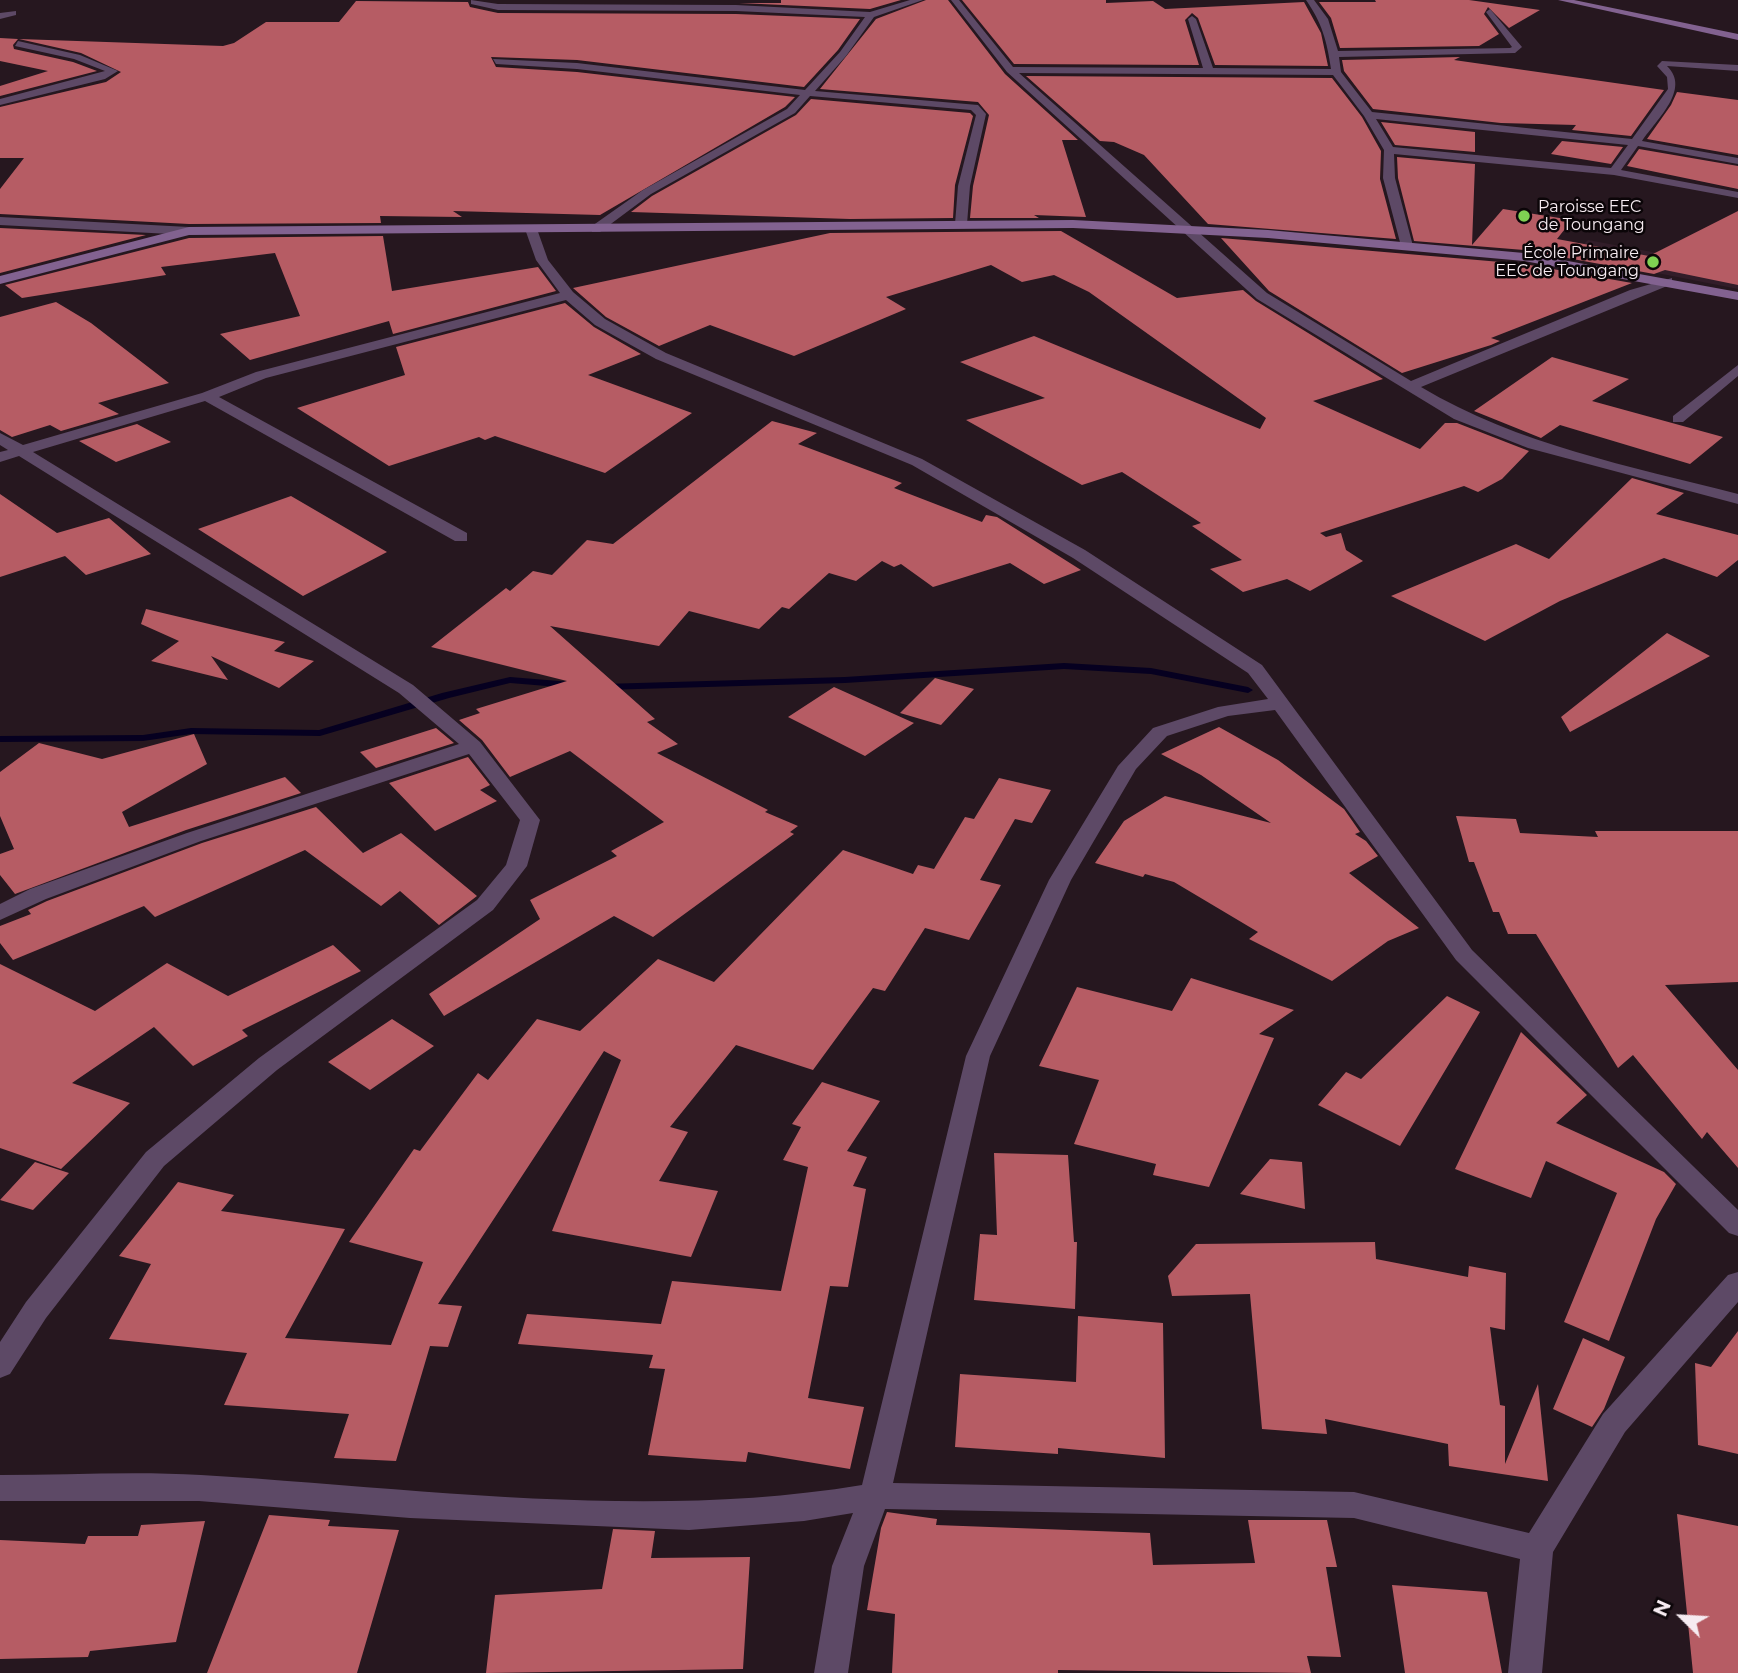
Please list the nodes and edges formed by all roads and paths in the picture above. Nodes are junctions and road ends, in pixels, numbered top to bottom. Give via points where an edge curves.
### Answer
1 (476, 0) edge
2 (919, 0) edge
3 (955, 0) edge
4 (1310, 0) edge
5 (1562, 0) edge
6 (1490, 12) dead end
7 (13, 13) dead end
8 (871, 15) junction
9 (0, 16) edge
10 (1192, 19) dead end
11 (1738, 37) edge
12 (18, 44) dead end
13 (1335, 54) junction
14 (496, 61) dead end
15 (1738, 68) edge
16 (1010, 70) junction
17 (1209, 72) junction
18 (1336, 72) junction
19 (808, 93) junction
20 (0, 102) edge
21 (1369, 115) junction
22 (1636, 143) junction
23 (1389, 150) junction
24 (1738, 161) edge
25 (1614, 172) junction
26 (1738, 195) edge
27 (0, 221) edge
28 (961, 224) junction
29 (531, 229) junction
30 (596, 229) junction
31 (1184, 229) junction
32 (190, 230) junction
33 (1407, 246) junction
34 (0, 280) edge
35 (1668, 281) junction
36 (568, 295) junction
37 (1738, 296) edge
38 (1738, 369) edge
39 (1407, 387) junction
40 (206, 396) junction
41 (1678, 419) dead end
42 (0, 438) edge
43 (22, 451) junction
44 (0, 457) edge
45 (1738, 499) edge
46 (461, 537) dead end
47 (1282, 704) junction
48 (473, 746) junction
49 (0, 913) edge
50 (1738, 1226) edge
51 (1738, 1283) edge
52 (0, 1366) edge
53 (0, 1488) edge
54 (876, 1496) junction
55 (1537, 1549) junction
56 (831, 1673) edge
57 (1525, 1673) edge

1 - 8 street via 498,7 736,8
2 - 8 street
3 - 16 street
4 - 13 street via 1324,19
5 - 11 street
6 - 13 street via 1517,47 1512,51
7 - 9 street
8 - 19 street
10 - 17 street
12 - 20 street via 113,71
13 - 18 street
14 - 19 street via 621,70
15 - 22 street via 1662,66 1672,76 1673,89
16 - 17 street
16 - 31 street
17 - 18 street
18 - 21 street
19 - 28 street via 974,107 981,114 964,186
19 - 30 street via 791,111 647,192
21 - 22 street
21 - 23 street
22 - 24 street
22 - 25 street
23 - 25 street
23 - 33 street via 1389,178
25 - 26 street
27 - 32 street
28 - 30 street
28 - 31 street
29 - 30 street
29 - 32 street
29 - 36 street via 541,260
31 - 33 street
31 - 39 street via 1262,296
32 - 34 street
33 - 35 street via 1524,257
35 - 37 street
35 - 39 street
36 - 40 street via 267,373
36 - 47 street via 600,323 661,356 917,462 1067,547 1255,669
38 - 41 street
39 - 45 street via 1459,416 1533,445
40 - 43 street
40 - 46 street
42 - 43 street
43 - 44 street
43 - 48 street via 406,689
47 - 50 street via 1464,955
47 - 54 street via 1226,711 1160,732 1128,766 1060,880 978,1056
48 - 49 street via 194,837 38,894
48 - 52 street via 530,820 516,866 485,905 268,1064 155,1159 36,1310
51 - 55 street via 1614,1423
53 - 54 street via 199,1488 410,1505 689,1517 804,1508
54 - 55 street via 1354,1505
54 - 56 street via 848,1566
55 - 57 street

